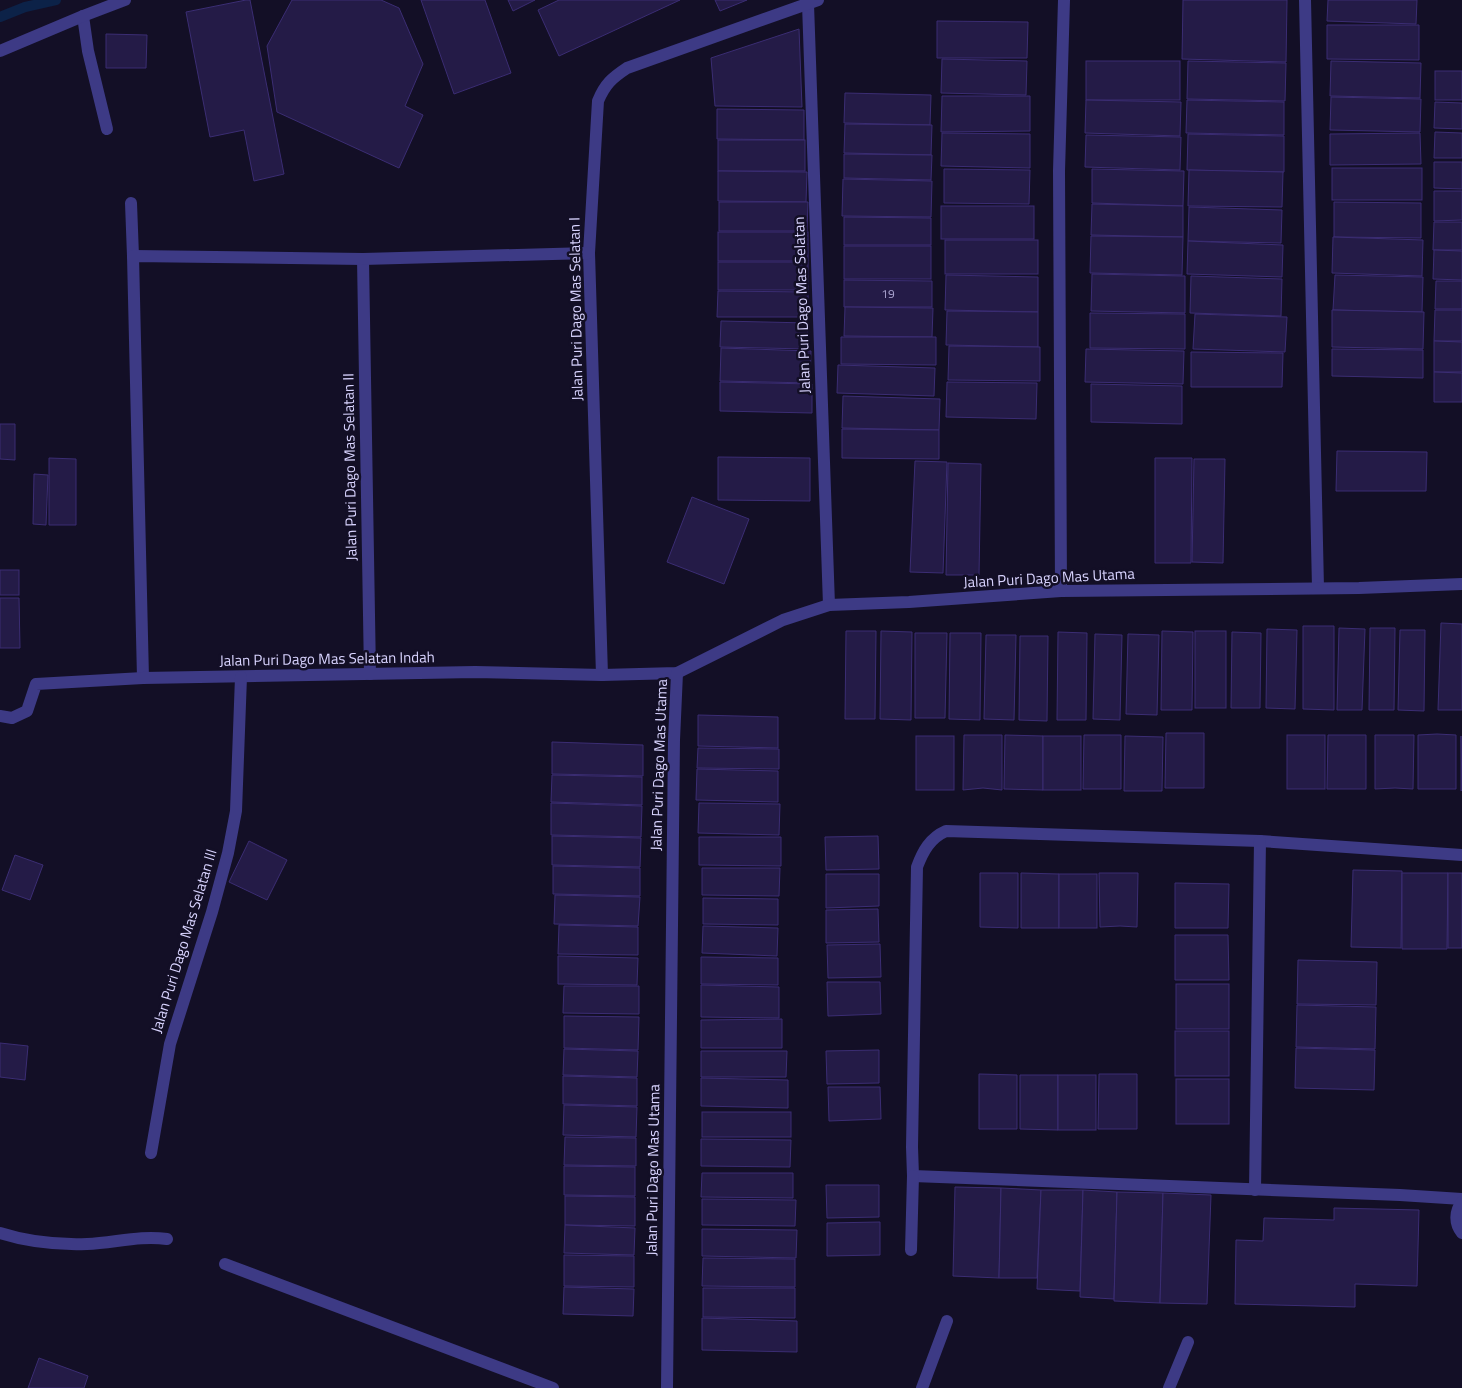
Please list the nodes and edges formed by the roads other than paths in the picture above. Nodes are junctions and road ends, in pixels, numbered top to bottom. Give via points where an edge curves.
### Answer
1 (125, 0) edge
2 (1064, 0) edge
3 (1305, 0) edge
4 (813, 2) edge
5 (83, 16) junction
6 (0, 51) edge
7 (107, 129) dead end
8 (130, 203) dead end
9 (589, 253) junction
10 (134, 256) junction
11 (363, 259) junction
12 (1462, 584) edge
13 (1318, 588) junction
14 (1061, 591) junction
15 (829, 605) junction
16 (677, 673) junction
17 (370, 674) junction
18 (602, 675) junction
19 (241, 677) junction
20 (143, 678) junction
21 (0, 716) edge
22 (1260, 841) junction
23 (1462, 855) edge
24 (151, 1153) dead end
25 (913, 1176) junction
26 (1255, 1190) junction
27 (1462, 1201) edge
28 (0, 1233) edge
29 (1462, 1233) edge
30 (167, 1239) dead end
31 (911, 1250) dead end
32 (225, 1264) dead end
33 (947, 1321) dead end
34 (1188, 1342) dead end
35 (554, 1388) edge
36 (667, 1388) edge
37 (922, 1388) edge
38 (1169, 1388) edge

1 - 5 street
2 - 14 street via 1059,171
3 - 13 street
4 - 9 street, Jalan Puri Dago Mas Selatan I via 627,68 612,78 602,90 597,113
4 - 15 street, Jalan Puri Dago Mas Selatan
5 - 6 street
5 - 7 street
8 - 10 street
9 - 11 street
9 - 18 street, Jalan Puri Dago Mas Selatan I
10 - 11 street
10 - 20 street
11 - 17 street, Jalan Puri Dago Mas Selatan II
12 - 13 street, Jalan Puri Dago Mas Utama
13 - 14 street, Jalan Puri Dago Mas Utama
14 - 15 street, Jalan Puri Dago Mas Utama
15 - 16 street, Jalan Puri Dago Mas Utama via 783,620
16 - 18 street, Jalan Puri Dago Mas Selatan Indah
16 - 36 street, Jalan Puri Dago Mas Utama
17 - 18 street, Jalan Puri Dago Mas Selatan Indah
17 - 19 street, Jalan Puri Dago Mas Selatan Indah
19 - 20 street, Jalan Puri Dago Mas Selatan Indah
19 - 24 street, Jalan Puri Dago Mas Selatan III via 236,811 212,912 170,1044
20 - 21 street, Jalan Puri Dago Mas Selatan Indah via 36,684 27,711 12,718
22 - 23 street
22 - 25 street via 946,832 930,841 917,867
22 - 26 street
25 - 26 street
25 - 31 street
26 - 27 street via 1400,1195
27 - 29 street via 1456,1219
28 - 30 street via 64,1244
32 - 35 street
33 - 37 street
34 - 38 street

